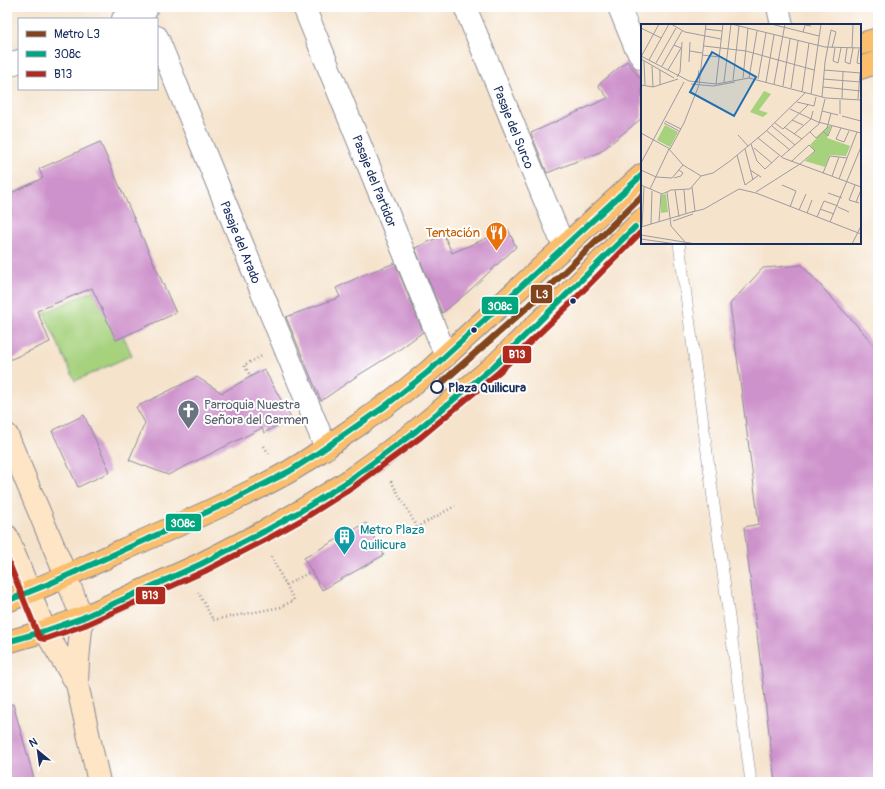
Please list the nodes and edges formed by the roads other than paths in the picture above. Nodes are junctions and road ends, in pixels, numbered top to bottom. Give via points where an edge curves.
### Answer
1 (304, 7) edge
2 (465, 7) edge
3 (619, 7) edge
4 (778, 7) edge
5 (147, 12) edge
6 (126, 18) edge
7 (782, 24) edge
8 (158, 39) edge
9 (878, 39) edge
10 (861, 44) edge
11 (641, 56) edge
12 (18, 62) edge
13 (878, 62) edge
14 (7, 66) edge
15 (861, 68) edge
16 (641, 176) edge
17 (641, 221) edge
18 (679, 244) edge
19 (564, 247) junction
20 (446, 356) junction
21 (7, 436) edge
22 (326, 448) junction
23 (7, 536) edge
24 (66, 576) junction
25 (29, 592) junction
26 (7, 601) edge
27 (82, 618) junction
28 (45, 631) junction
29 (7, 642) edge
30 (77, 684) junction
31 (99, 782) edge
32 (751, 782) edge

1 - 20 street, Pasaje del Partidor
2 - 19 street, Pasaje del Surco
3 - 11 street
4 - 7 street
5 - 6 street
8 - 22 street, Pasaje del Arado
9 - 10 main road
12 - 14 street
13 - 15 main road
16 - 19 main road
17 - 27 main road via 494,366 416,431 347,482 299,512 201,564
18 - 32 lane
19 - 20 main road
20 - 22 main road via 398,397
21 - 24 main road
22 - 24 main road via 261,486
23 - 25 main road
24 - 25 main road
24 - 27 main road
25 - 26 main road
25 - 28 main road
27 - 28 main road
27 - 30 main road
28 - 29 main road
28 - 30 main road
30 - 31 main road

